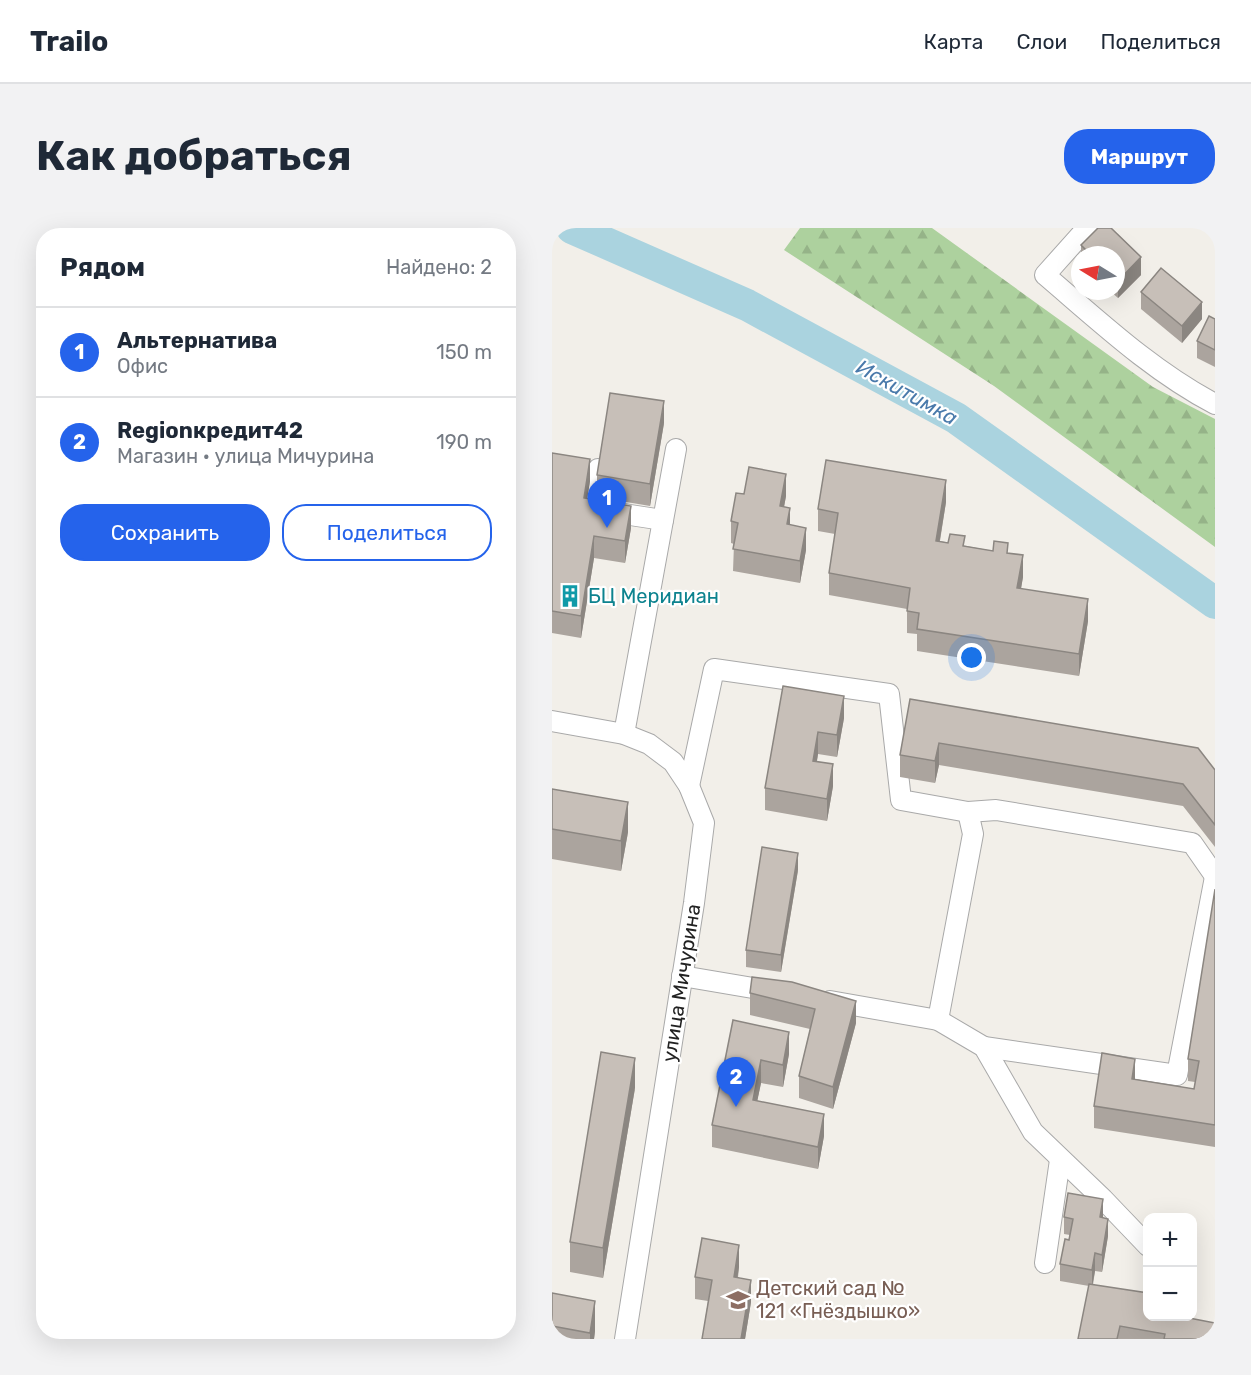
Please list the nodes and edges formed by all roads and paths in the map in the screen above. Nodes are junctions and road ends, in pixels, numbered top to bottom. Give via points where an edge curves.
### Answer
1 (1086, 228) edge
2 (1215, 404) edge
3 (676, 449) dead end
4 (598, 469) edge
5 (663, 520) junction
6 (552, 721) edge
7 (624, 734) junction
8 (688, 786) junction
9 (968, 812) junction
10 (1215, 877) edge
11 (682, 976) junction
12 (938, 1020) junction
13 (984, 1047) junction
14 (1060, 1160) junction
15 (1143, 1241) edge
16 (1045, 1263) dead end
17 (625, 1339) edge

1 - 2 street via 1045,275 1147,360
3 - 5 street
4 - 5 street via 591,509
5 - 7 street
6 - 7 street, улица Мичурина
7 - 8 street, улица Мичурина via 649,744 673,762
8 - 9 street via 714,669 889,694 901,800
8 - 11 street, улица Мичурина via 704,823
9 - 10 street via 996,810 1192,843
9 - 12 street via 973,834
10 - 13 street via 1177,1075
11 - 12 street
11 - 17 street, улица Мичурина
12 - 13 street
13 - 14 street via 1033,1132
14 - 15 street
14 - 16 street

